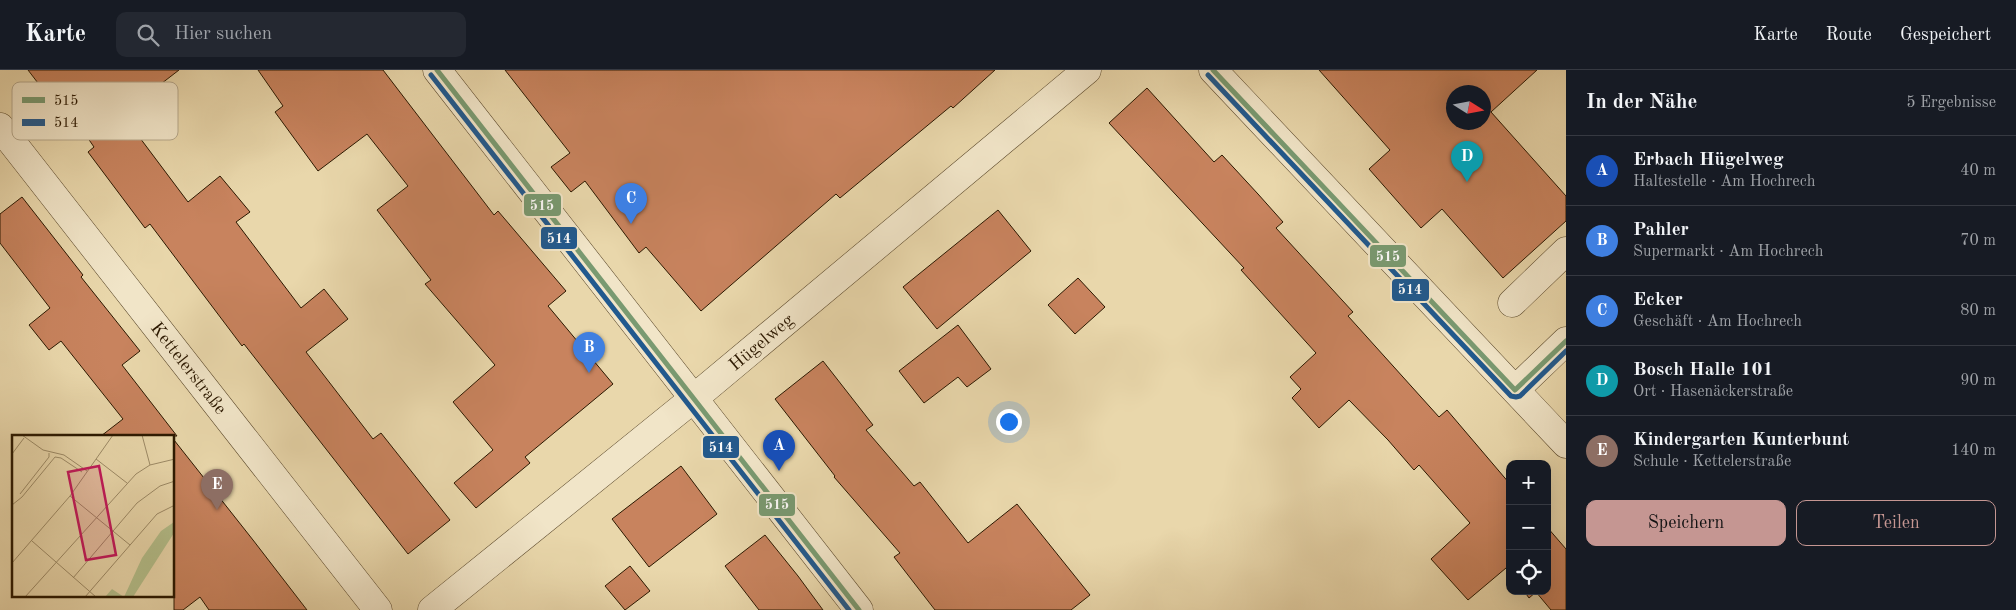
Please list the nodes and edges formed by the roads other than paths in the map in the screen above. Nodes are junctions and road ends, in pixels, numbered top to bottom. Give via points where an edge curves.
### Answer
1 (437, 70) edge
2 (1087, 70) edge
3 (1212, 70) edge
4 (0, 127) edge
5 (1566, 251) edge
6 (1512, 303) dead end
7 (1566, 341) edge
8 (1515, 390) junction
9 (693, 399) junction
10 (1566, 444) edge
11 (378, 610) edge
12 (432, 610) edge
13 (859, 610) edge

1 - 9 street
2 - 9 street, Hügelweg
3 - 8 street
4 - 11 street, Kettelerstraße
5 - 6 street
7 - 8 street
8 - 10 street
9 - 12 street, Hügelweg
9 - 13 street

